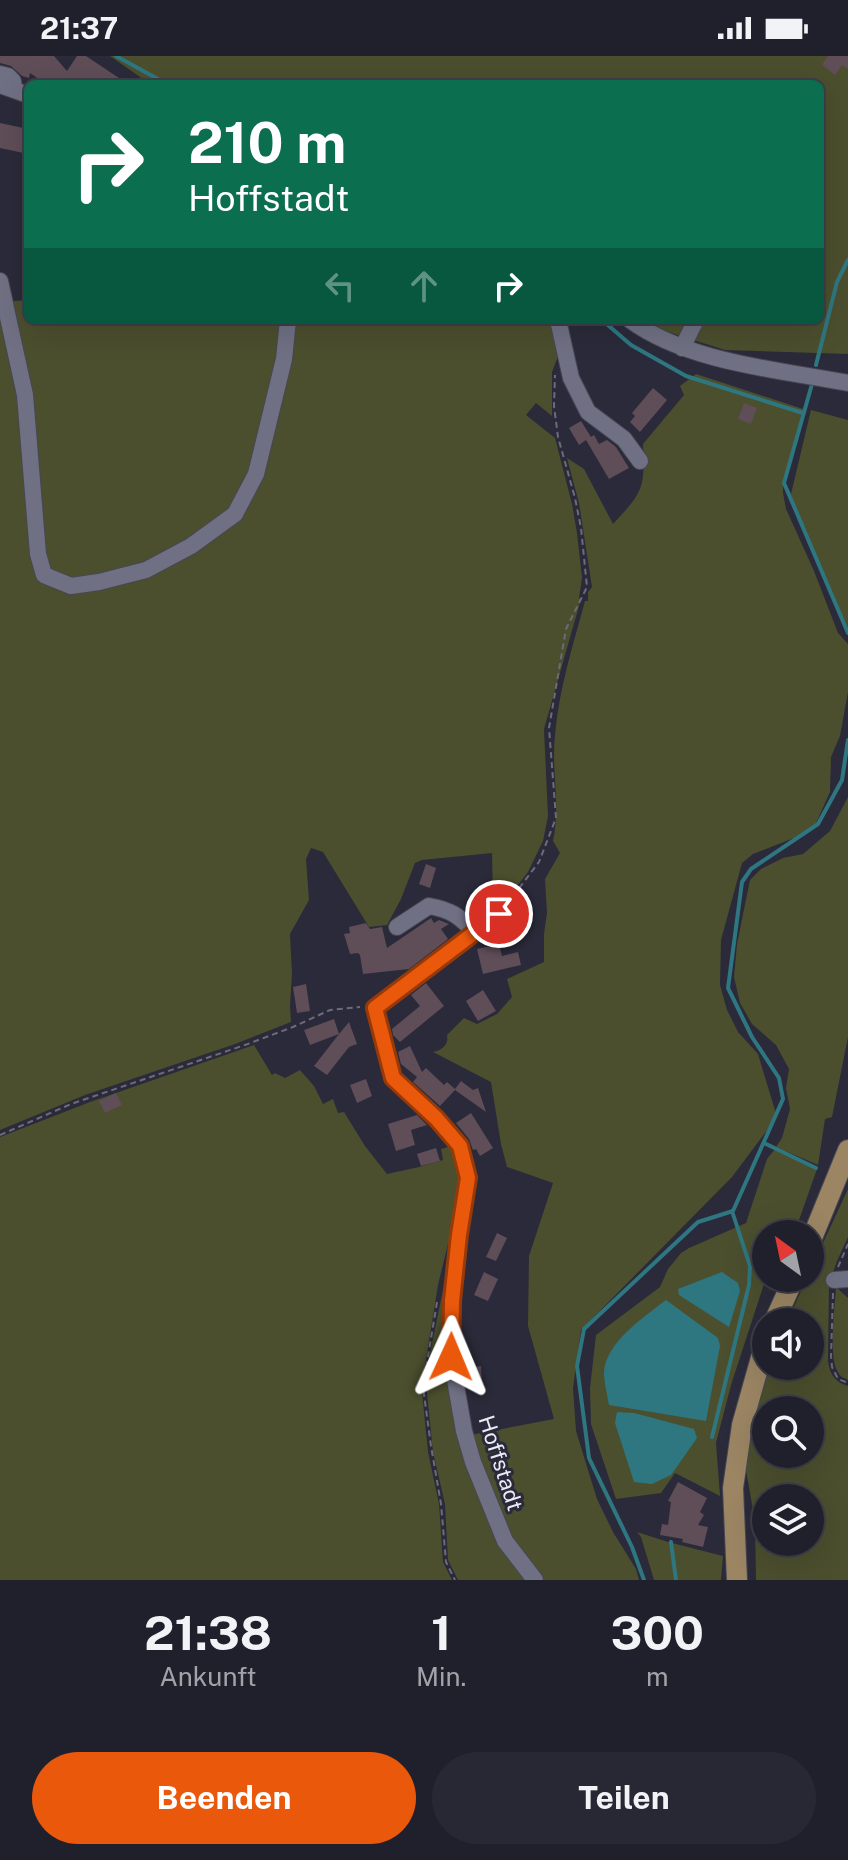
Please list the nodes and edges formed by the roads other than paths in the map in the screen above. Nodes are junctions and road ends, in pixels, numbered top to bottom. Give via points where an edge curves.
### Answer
1 (0, 74) edge
2 (14, 90) edge
3 (0, 281) edge
4 (288, 324) edge
5 (559, 324) edge
6 (636, 324) edge
7 (694, 324) edge
8 (682, 348) junction
9 (848, 383) edge
10 (640, 461) dead end
11 (499, 914) road end
12 (397, 927) dead end
13 (475, 933) junction
14 (848, 1150) edge
15 (819, 1220) edge
16 (755, 1380) edge
17 (535, 1580) edge
18 (737, 1580) edge

1 - 2 street via 13,81
3 - 4 street via 25,395 38,554 44,575 71,586 146,570 235,514 256,474
5 - 10 street via 571,378 588,412 624,439
6 - 8 street
7 - 8 street
8 - 9 street
11 - 13 street
12 - 13 street via 429,906 447,910
13 - 17 street, Hoffstadt via 375,1008 393,1078 460,1146 468,1178 452,1301 451,1357 461,1416 505,1541
14 - 15 main road
16 - 18 main road via 733,1488

